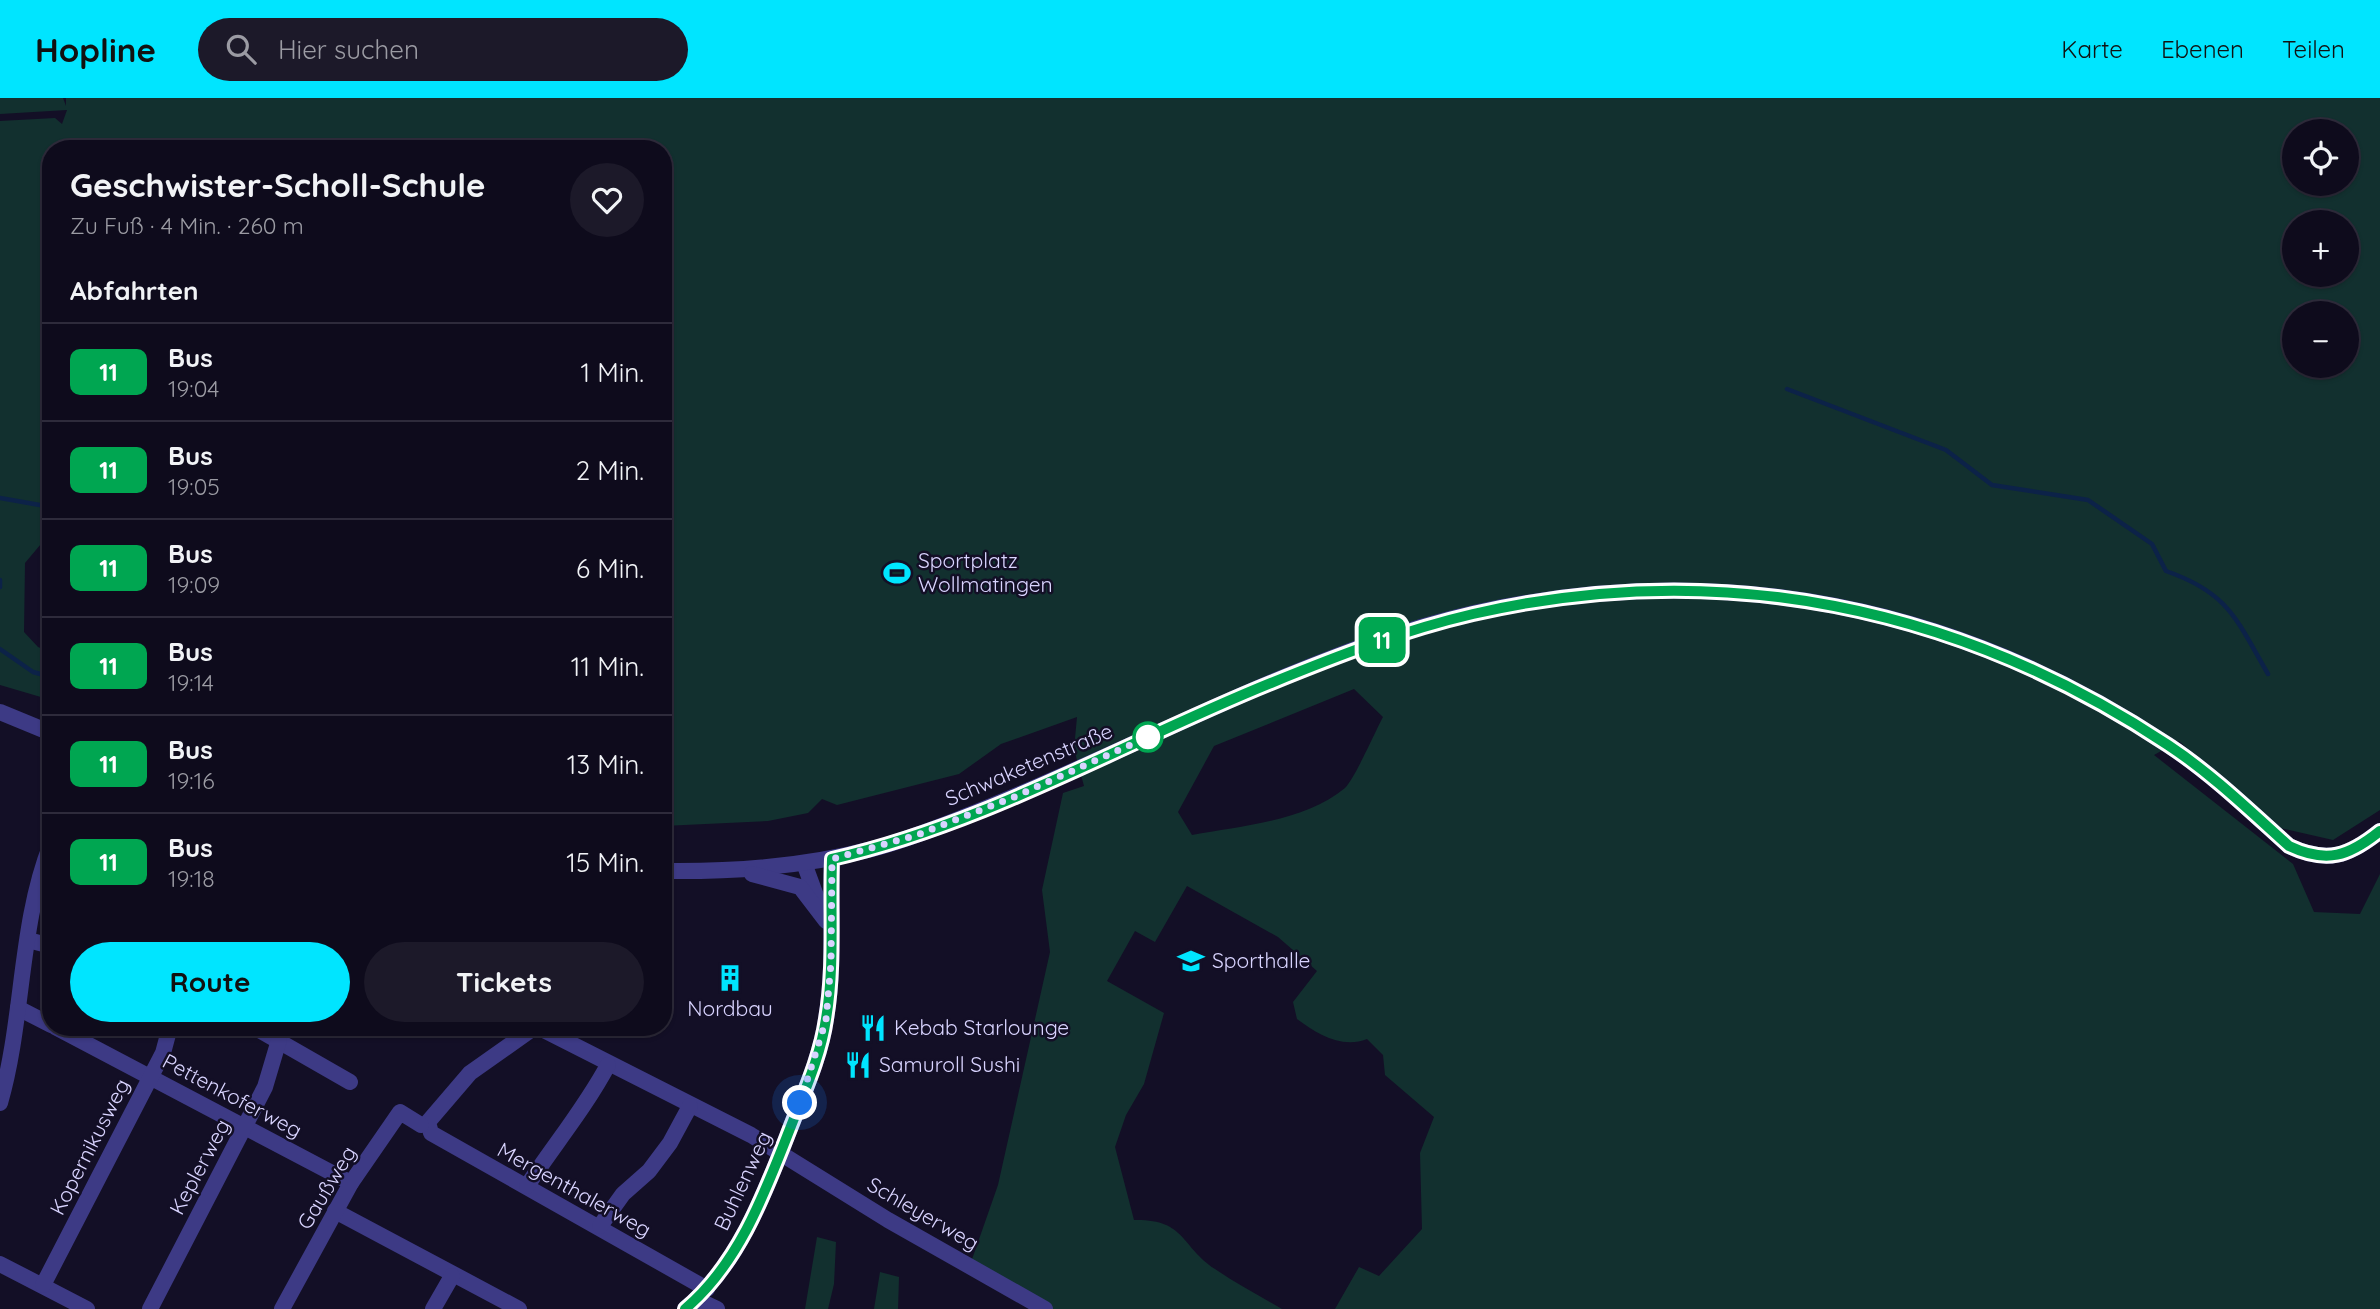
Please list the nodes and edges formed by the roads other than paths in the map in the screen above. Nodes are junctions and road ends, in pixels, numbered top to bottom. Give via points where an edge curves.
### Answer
1 (0, 712) edge
2 (42, 729) edge
3 (2380, 831) edge
4 (832, 859) junction
5 (804, 863) junction
6 (672, 871) edge
7 (739, 871) junction
8 (42, 882) edge
9 (828, 927) junction
10 (28, 940) junction
11 (42, 944) edge
12 (18, 1008) junction
13 (42, 1020) edge
14 (7, 1032) edge
15 (73, 1036) edge
16 (168, 1036) edge
17 (271, 1036) edge
18 (523, 1036) edge
19 (553, 1036) edge
20 (279, 1040) junction
21 (608, 1065) junction
22 (151, 1076) junction
23 (350, 1082) dead end
24 (0, 1103) edge
25 (690, 1106) junction
26 (424, 1124) junction
27 (244, 1128) junction
28 (779, 1155) junction
29 (351, 1183) junction
30 (527, 1186) junction
31 (335, 1210) junction
32 (600, 1226) junction
33 (0, 1264) edge
34 (452, 1276) junction
35 (43, 1285) junction
36 (696, 1299) edge
37 (87, 1309) edge
38 (150, 1309) edge
39 (282, 1309) edge
40 (433, 1309) edge
41 (519, 1309) edge
42 (717, 1309) edge
43 (1045, 1309) edge

1 - 2 street
3 - 4 street, Schwaketenstraße via 2361,846 2331,858 2304,853 2289,846 2206,772 2107,707 1989,650 1909,621 1735,591 1643,591 1475,613 1388,637 1268,684 1003,802 917,835
4 - 5 street, Schwaketenstraße
4 - 9 street, Buhlenweg
5 - 7 street, Schwaketenstraße
5 - 9 street, Buhlenweg
6 - 7 street, Schwaketenstraße
7 - 9 street via 800,887
8 - 10 street
9 - 28 street, Buhlenweg via 826,1020 813,1069
10 - 11 street
10 - 12 street
12 - 13 street, Pettenkoferweg
12 - 14 street
14 - 24 street
15 - 22 street, Pettenkoferweg
16 - 22 street, Kopernikusweg
17 - 20 street
18 - 26 street via 470,1073
19 - 21 street, Schleyerweg
20 - 23 street
20 - 27 street, Keplerweg via 265,1087
21 - 25 street, Schleyerweg
21 - 30 street via 587,1103
22 - 27 street, Pettenkoferweg
22 - 35 street, Kopernikusweg
25 - 28 street, Schleyerweg via 751,1135
25 - 32 street via 670,1143
26 - 29 street, Gaußweg via 400,1112
26 - 30 street, Mergenthalerweg via 431,1133
27 - 29 street, Pettenkoferweg
27 - 38 street, Keplerweg
28 - 36 street, Buhlenweg via 740,1240
28 - 43 street, Schleyerweg
29 - 31 street, Gaußweg
30 - 32 street, Mergenthalerweg
31 - 34 street
31 - 39 street, Gaußweg
32 - 36 street, Mergenthalerweg
33 - 35 street
34 - 40 street
34 - 41 street
35 - 37 street
36 - 42 street, Mergenthalerweg

